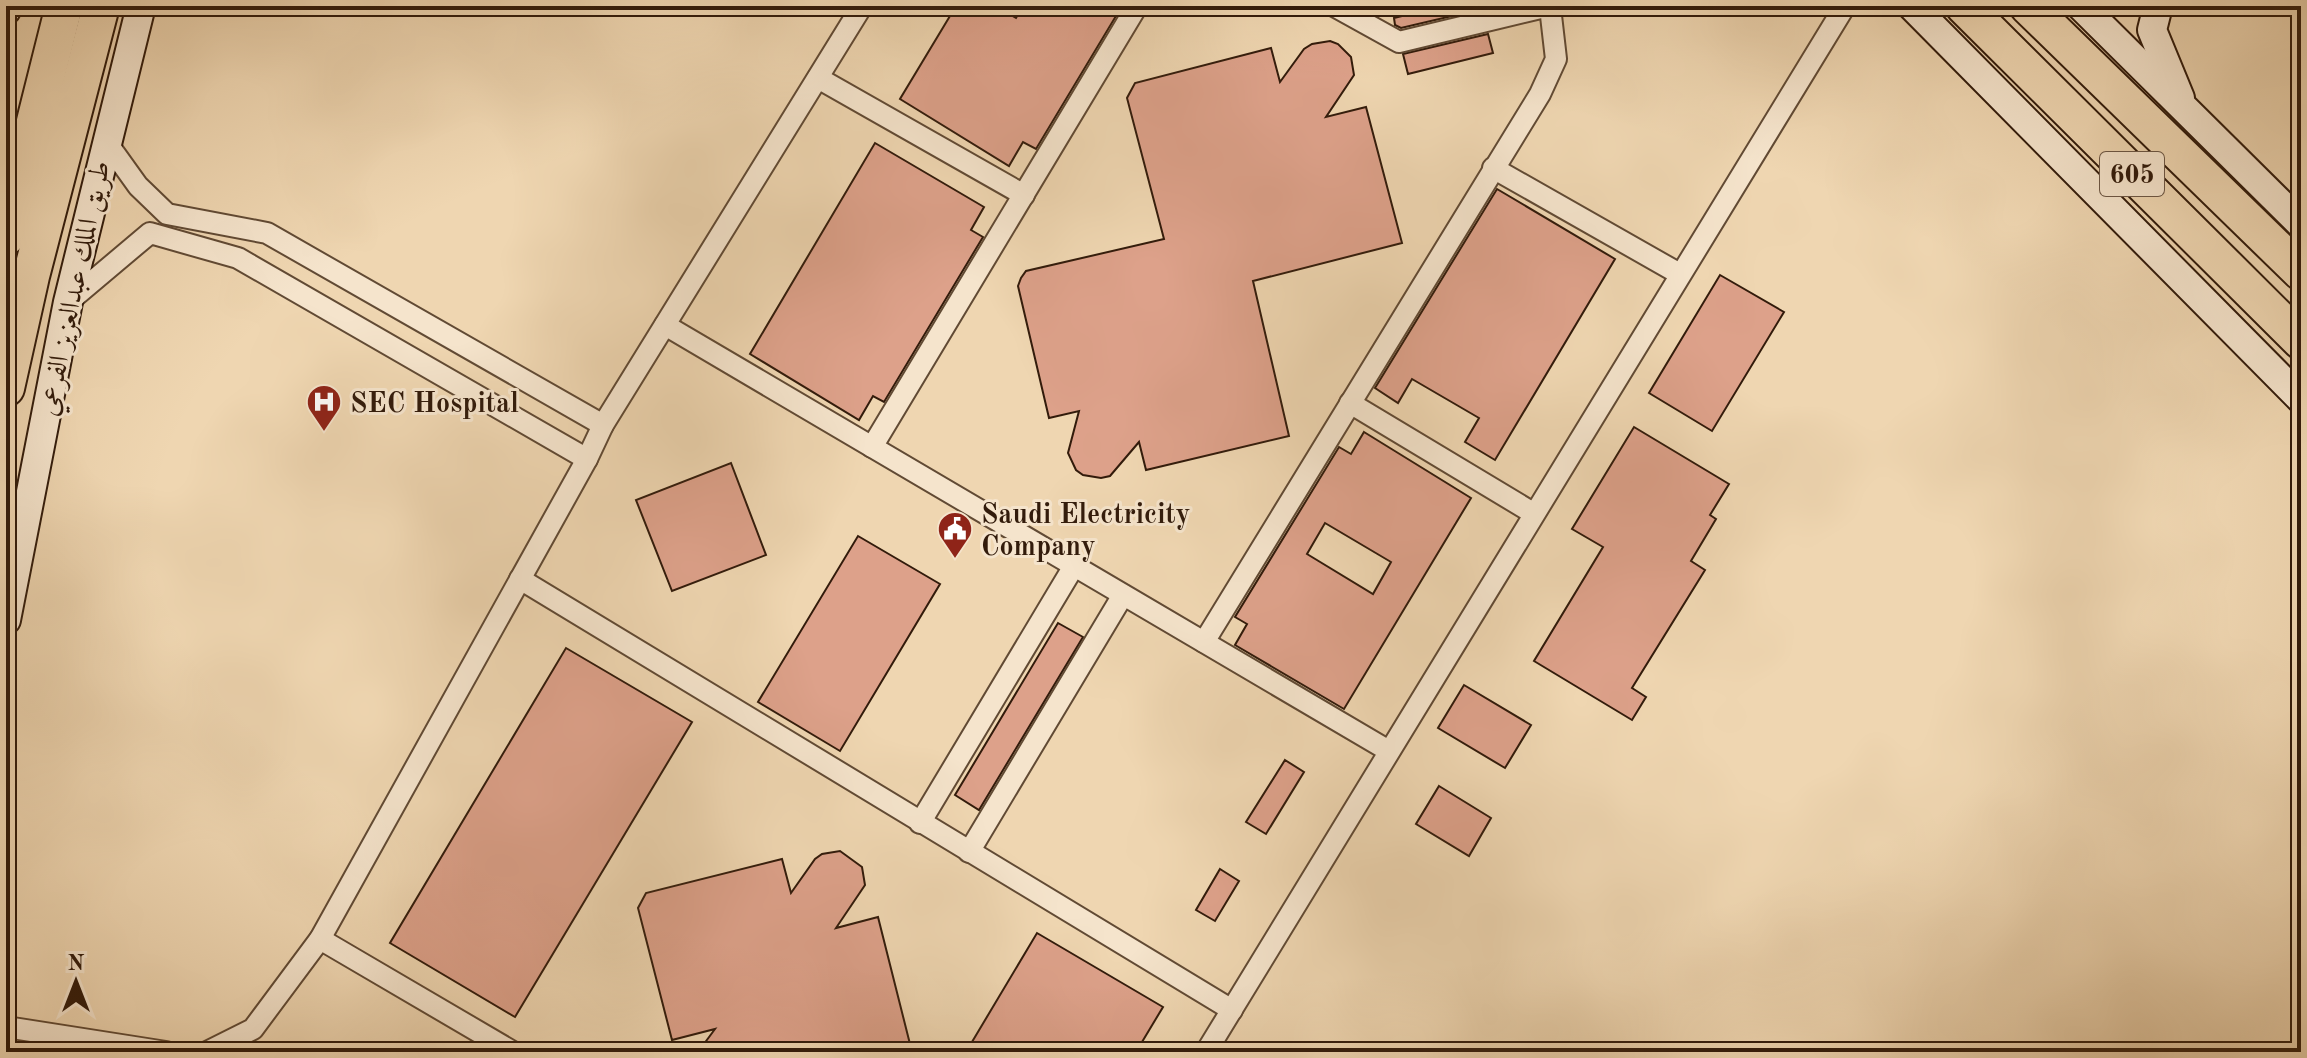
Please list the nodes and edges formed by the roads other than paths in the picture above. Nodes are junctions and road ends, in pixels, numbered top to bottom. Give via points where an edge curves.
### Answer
1 (64, 6) edge
2 (101, 6) edge
3 (141, 6) edge
4 (862, 6) edge
5 (1137, 6) edge
6 (1334, 6) edge
7 (1550, 6) edge
8 (1845, 6) edge
9 (1912, 6) edge
10 (1964, 6) edge
11 (2028, 6) edge
12 (2081, 6) edge
13 (2158, 6) edge
14 (818, 78) junction
15 (2184, 110) junction
16 (105, 140) junction
17 (1493, 168) junction
18 (1024, 195) junction
19 (2301, 224) edge
20 (6, 237) edge
21 (2301, 272) edge
22 (1678, 273) junction
23 (68, 302) junction
24 (665, 325) junction
25 (2301, 341) edge
26 (6, 388) edge
27 (2301, 399) edge
28 (1350, 403) junction
29 (603, 425) junction
30 (872, 447) junction
31 (587, 459) junction
32 (1533, 513) junction
33 (1074, 566) junction
34 (520, 579) junction
35 (1123, 595) junction
36 (6, 620) edge
37 (1204, 642) junction
38 (1389, 751) junction
39 (920, 823) junction
40 (969, 852) junction
41 (320, 939) junction
42 (1232, 1010) junction
43 (6, 1027) edge
44 (166, 1052) edge
45 (207, 1052) edge
46 (513, 1052) edge
47 (1206, 1052) edge

1 - 20 highway
2 - 26 highway
3 - 16 main road, طريق الملك عبدالعزيز الفرعي
4 - 14 street
5 - 18 street
6 - 7 street via 1399,42
7 - 17 street via 1556,59
8 - 22 street
9 - 27 main road
10 - 25 highway, 605
11 - 21 highway, 605
12 - 15 main road
13 - 15 main road via 2152,30
14 - 18 street
14 - 24 street
15 - 19 main road
16 - 23 main road, طريق الملك عبدالعزيز الفرعي
16 - 29 street via 138,186 167,214 267,233
17 - 22 street
17 - 28 street
18 - 30 street
22 - 32 street
23 - 31 street via 150,233 238,258
23 - 36 main road, طريق الملك عبدالعزيز الفرعي
24 - 29 street
24 - 30 street
28 - 32 street
28 - 37 street
29 - 31 street
30 - 33 street
31 - 34 street
32 - 38 street
33 - 35 street
33 - 39 street
34 - 39 street
34 - 41 street
35 - 37 street
35 - 40 street
37 - 38 street
38 - 42 street
39 - 40 street
40 - 42 street
41 - 45 street via 253,1029
41 - 46 street
42 - 47 street
43 - 44 street

